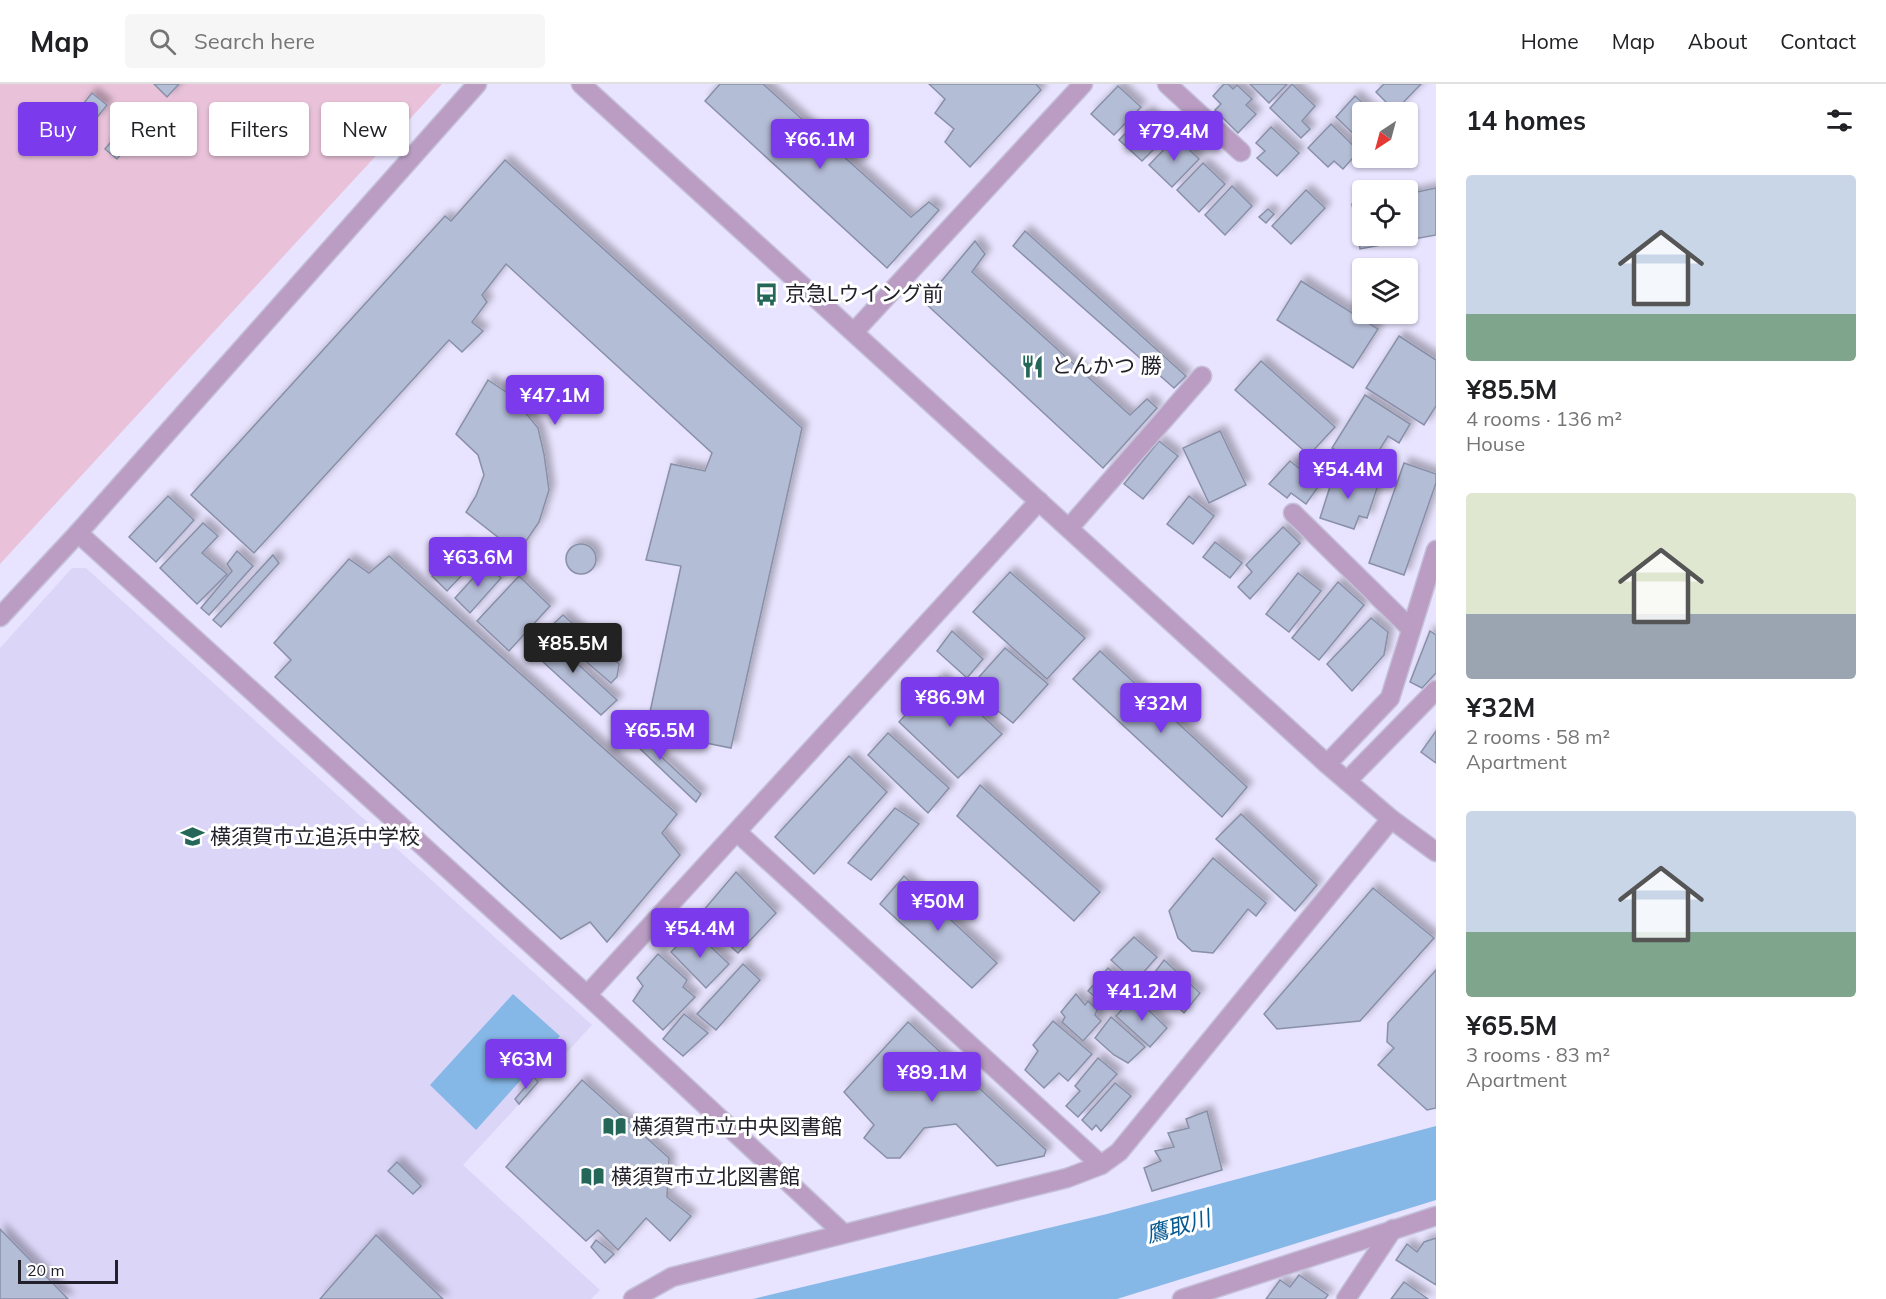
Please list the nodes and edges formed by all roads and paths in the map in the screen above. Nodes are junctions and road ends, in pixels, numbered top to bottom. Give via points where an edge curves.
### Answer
1 (477, 84) edge
2 (581, 84) edge
3 (1083, 84) edge
4 (1167, 84) edge
5 (1241, 152) dead end
6 (854, 332) junction
7 (1202, 376) dead end
8 (1040, 501) junction
9 (1293, 513) dead end
10 (1070, 528) junction
11 (78, 533) junction
12 (1436, 550) edge
13 (0, 617) edge
14 (1411, 629) junction
15 (1436, 690) edge
16 (1327, 764) junction
17 (1347, 781) junction
18 (1391, 819) junction
19 (737, 832) junction
20 (1436, 852) edge
21 (587, 995) junction
22 (1101, 1165) junction
23 (1436, 1216) edge
24 (1393, 1229) junction
25 (843, 1233) junction
26 (633, 1299) edge
27 (1182, 1299) edge
28 (1346, 1299) edge

1 - 11 street
2 - 6 street
3 - 6 street
4 - 5 street
6 - 8 street
7 - 10 street
8 - 10 street
8 - 19 street
9 - 14 street
10 - 16 street
11 - 13 street
11 - 21 street
12 - 14 street
14 - 16 street via 1390,698
15 - 17 street
16 - 17 street
17 - 18 street
18 - 20 street
18 - 22 street via 1119,1152
19 - 21 street
19 - 22 street
21 - 25 street
22 - 25 street via 1067,1178
23 - 24 street
24 - 27 street
24 - 28 street
25 - 26 street via 672,1277

